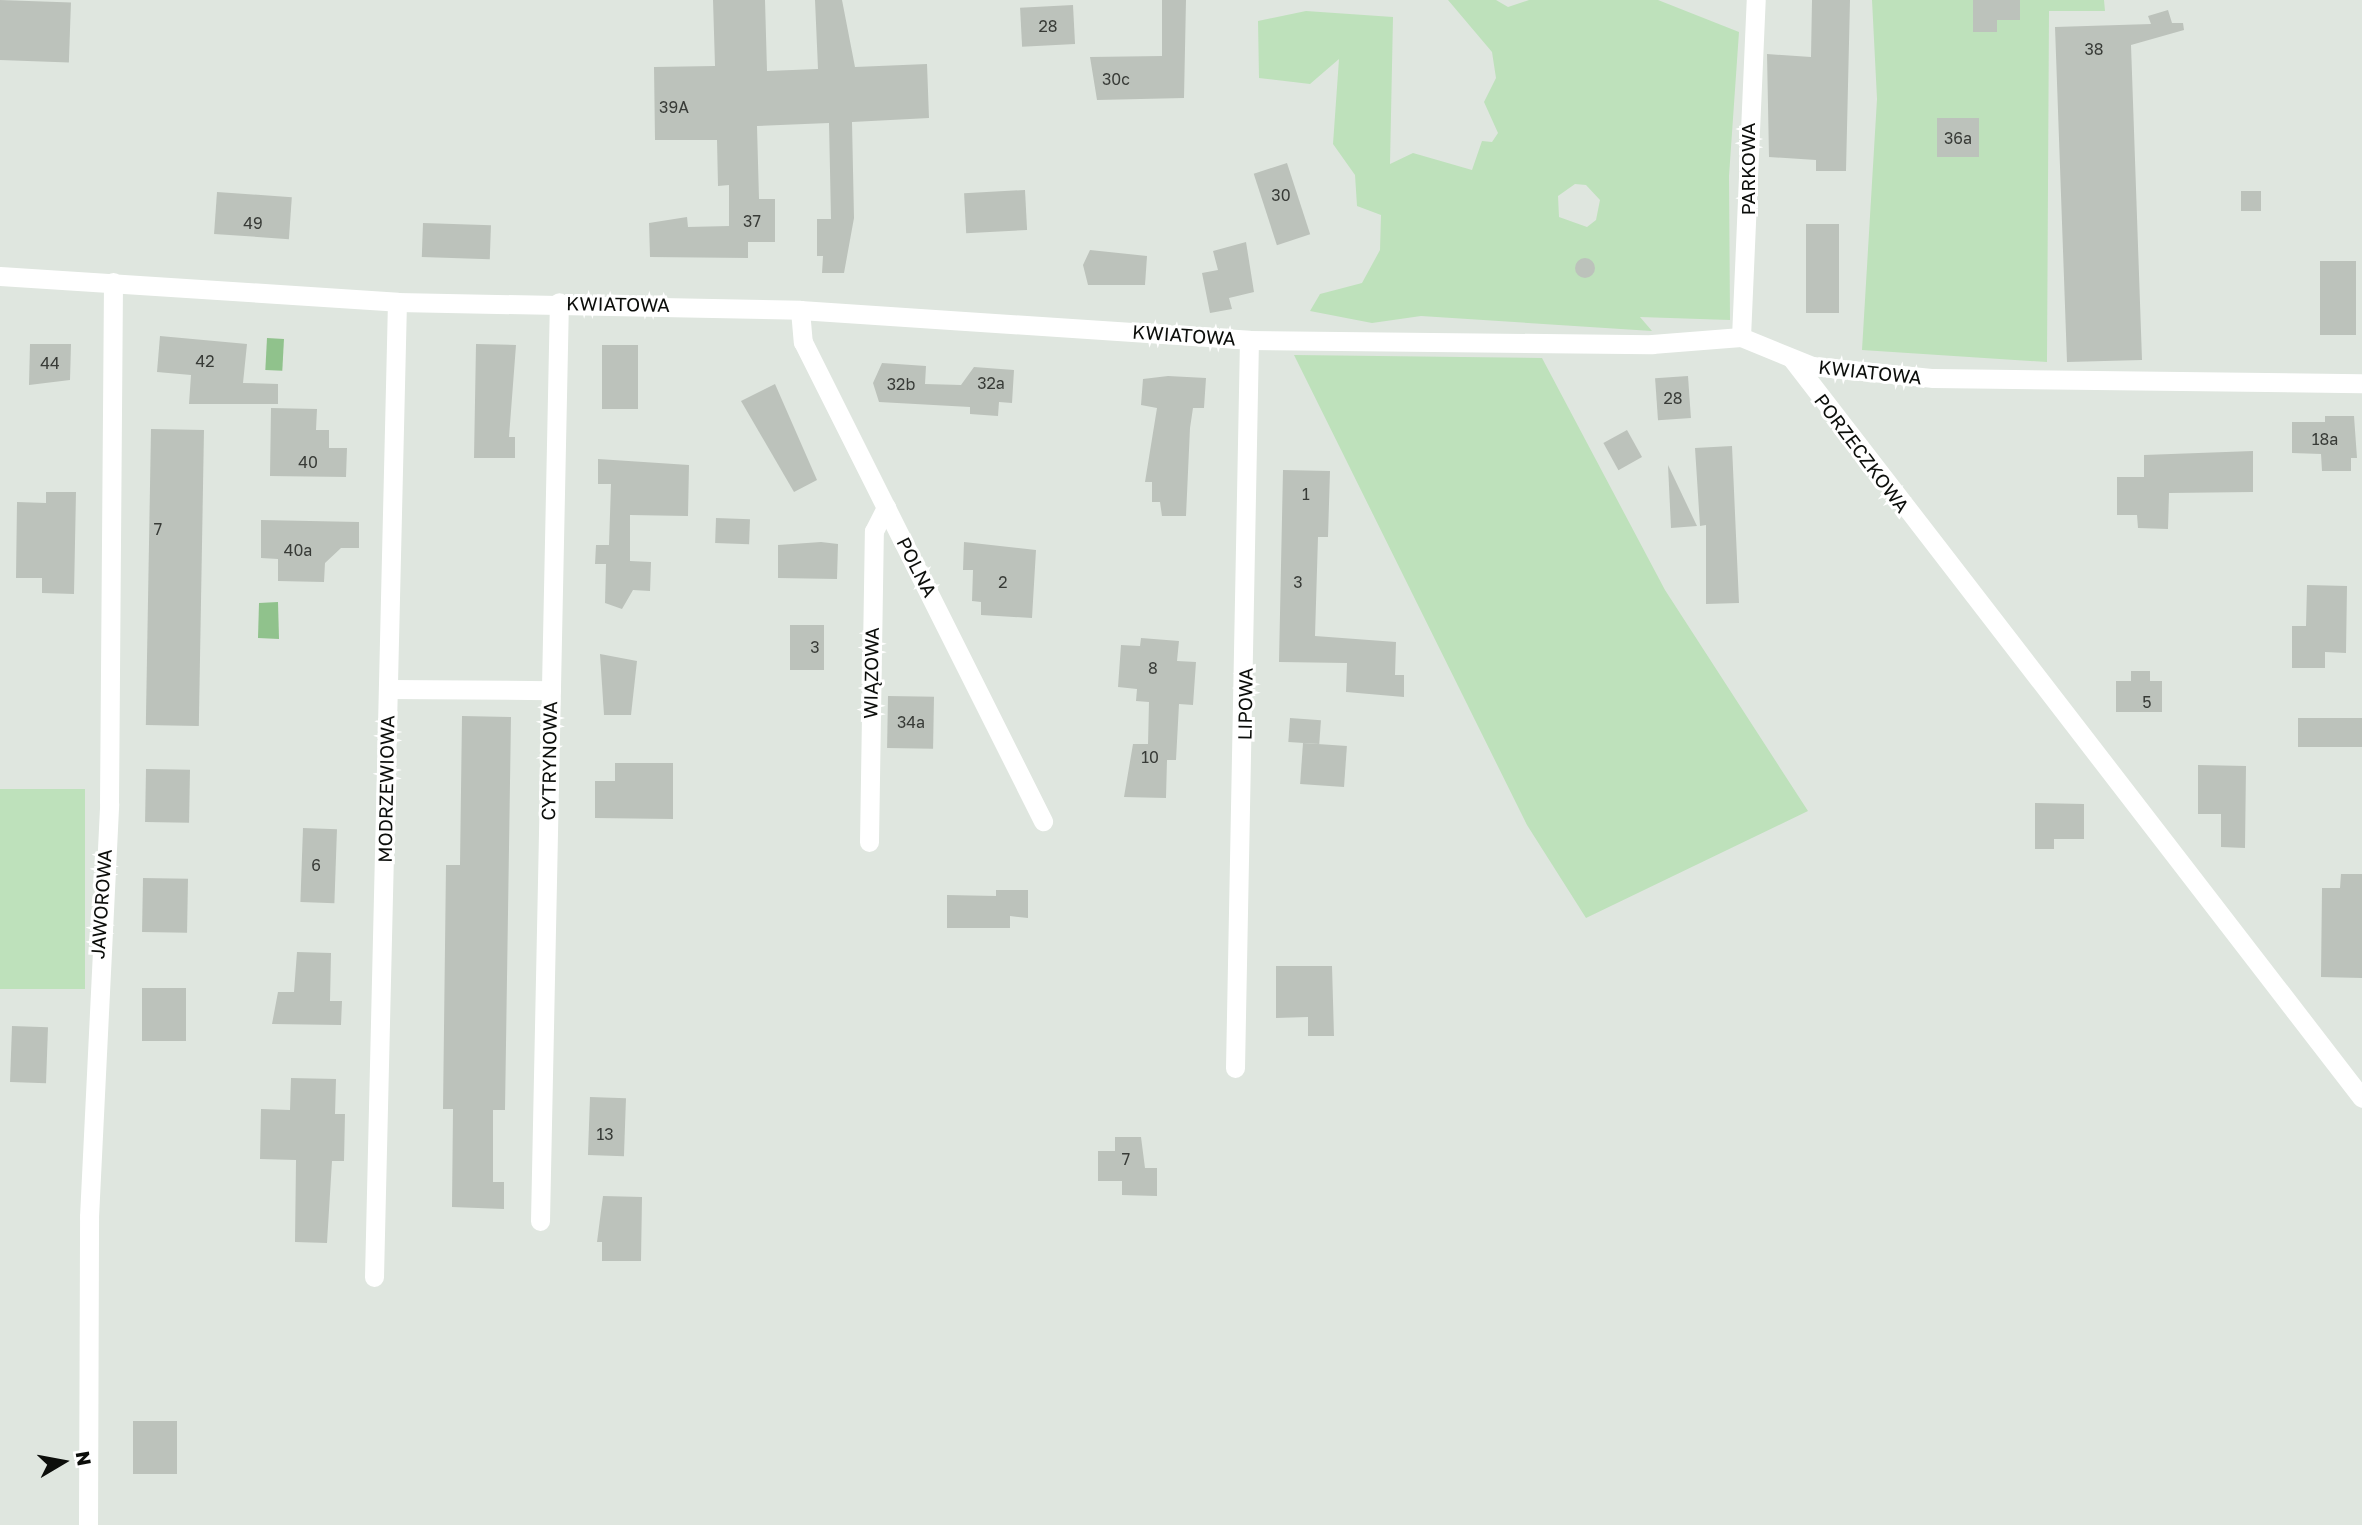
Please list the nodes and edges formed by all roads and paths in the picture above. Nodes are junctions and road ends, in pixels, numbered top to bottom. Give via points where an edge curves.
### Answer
1 (1756, 0) edge
2 (0, 276) edge
3 (113, 282) junction
4 (397, 302) junction
5 (559, 302) junction
6 (800, 310) junction
7 (1741, 337) junction
8 (1249, 340) junction
9 (1792, 359) junction
10 (2362, 383) edge
11 (886, 507) junction
12 (388, 689) junction
13 (551, 691) junction
14 (1043, 821) dead end
15 (869, 842) dead end
16 (1236, 1068) dead end
17 (2362, 1098) edge
18 (540, 1221) dead end
19 (374, 1277) dead end
20 (88, 1525) edge

1 - 7 street, PARKOWA
2 - 3 street, KWIATOWA
3 - 4 street, KWIATOWA
3 - 20 street, JAWOROWA via 109,803 89,1203
4 - 5 street, KWIATOWA
4 - 12 street, MODRZEWIOWA
5 - 6 street, KWIATOWA
5 - 13 street, CYTRYNOWA
6 - 8 street, KWIATOWA
6 - 11 street, POLNA via 803,342
7 - 8 street, KWIATOWA via 1652,344
7 - 9 street, KWIATOWA
8 - 16 street, LIPOWA
9 - 10 street, KWIATOWA via 1933,379
9 - 17 street, PORZECZKOWA
11 - 14 street, POLNA
11 - 15 street, WIĄZOWA via 874,531
12 - 13 street
12 - 19 street, MODRZEWIOWA
13 - 18 street, CYTRYNOWA

